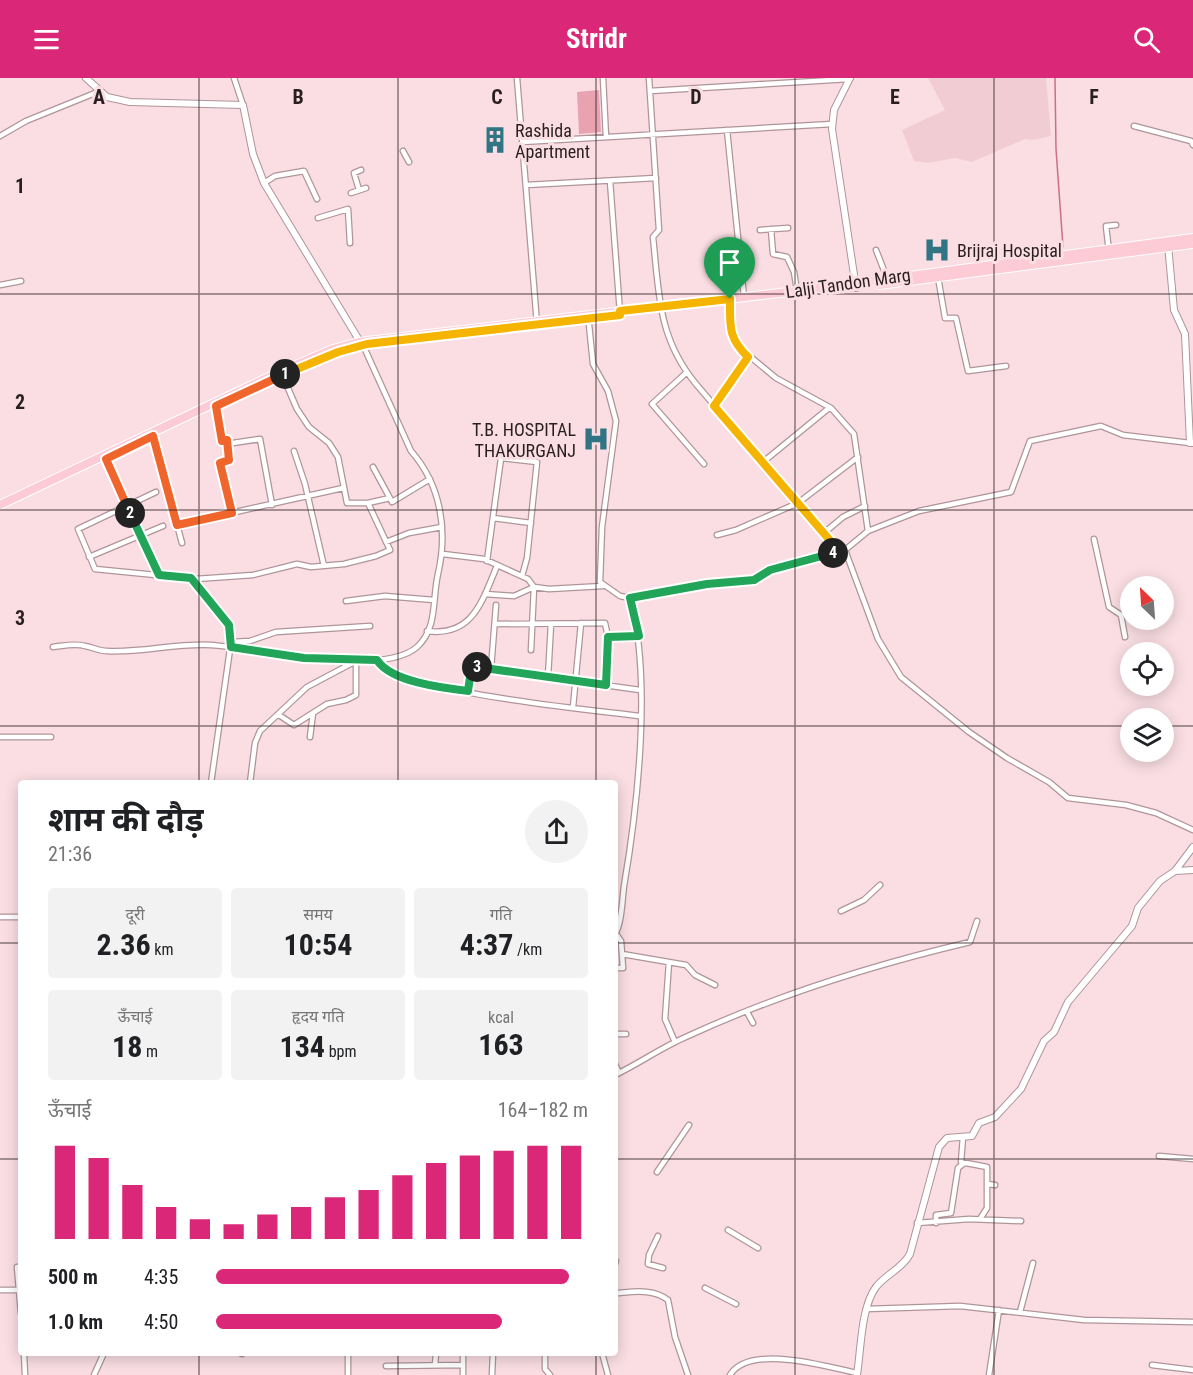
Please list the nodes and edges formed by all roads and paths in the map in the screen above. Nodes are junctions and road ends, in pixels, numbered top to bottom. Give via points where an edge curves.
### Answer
1 (86, 78) edge
2 (234, 78) edge
3 (517, 78) edge
4 (603, 78) edge
5 (650, 78) edge
6 (849, 79) edge
7 (100, 91) junction
8 (650, 91) junction
9 (243, 105) junction
10 (832, 124) junction
11 (1134, 126) dead end
12 (727, 130) junction
13 (653, 134) junction
14 (0, 136) edge
15 (606, 137) junction
16 (522, 142) junction
17 (1193, 145) edge
18 (403, 151) dead end
19 (409, 162) dead end
20 (361, 170) dead end
21 (656, 178) junction
22 (610, 181) junction
23 (264, 183) junction
24 (526, 185) junction
25 (366, 188) dead end
26 (358, 190) junction
27 (351, 193) dead end
28 (317, 199) dead end
29 (318, 218) dead end
30 (1116, 225) dead end
31 (788, 228) dead end
32 (760, 230) dead end
33 (771, 230) junction
34 (1193, 238) edge
35 (350, 243) dead end
36 (1193, 243) edge
37 (1168, 244) junction
38 (876, 250) dead end
39 (1109, 251) junction
40 (1002, 266) junction
41 (938, 277) junction
42 (887, 278) junction
43 (21, 281) dead end
44 (0, 285) edge
45 (856, 285) junction
46 (797, 291) junction
47 (744, 297) junction
48 (730, 301) junction
49 (661, 309) junction
50 (620, 313) junction
51 (588, 317) junction
52 (537, 323) junction
53 (361, 344) junction
54 (748, 357) junction
55 (1006, 366) dead end
56 (282, 373) junction
57 (686, 373) junction
58 (216, 406) junction
59 (714, 406) junction
60 (829, 408) junction
61 (153, 436) junction
62 (142, 439) junction
63 (233, 443) dead end
64 (1191, 443) edge
65 (294, 452) dead end
66 (858, 457) junction
67 (106, 459) junction
68 (762, 462) junction
69 (704, 464) dead end
70 (373, 468) dead end
71 (430, 479) junction
72 (343, 488) junction
73 (156, 492) dead end
74 (308, 497) junction
75 (390, 498) junction
76 (368, 503) junction
77 (798, 503) junction
78 (272, 505) junction
79 (0, 506) edge
80 (865, 506) junction
81 (127, 507) junction
82 (232, 513) junction
83 (493, 518) junction
84 (531, 523) junction
85 (177, 525) junction
86 (163, 526) dead end
87 (442, 527) junction
88 (868, 531) junction
89 (824, 532) junction
90 (717, 535) dead end
91 (141, 536) junction
92 (1094, 538) dead end
93 (386, 542) junction
94 (182, 543) dead end
95 (843, 551) junction
96 (443, 554) junction
97 (89, 557) junction
98 (487, 561) junction
99 (324, 566) junction
100 (497, 566) junction
101 (159, 575) junction
102 (522, 576) junction
103 (191, 578) junction
104 (603, 586) junction
105 (534, 587) junction
106 (485, 594) junction
107 (630, 598) junction
108 (434, 600) junction
109 (346, 601) dead end
110 (496, 605) dead end
111 (581, 623) junction
112 (495, 624) junction
113 (532, 624) junction
114 (551, 624) junction
115 (370, 626) dead end
116 (427, 631) junction
117 (639, 636) junction
118 (608, 637) junction
119 (1125, 637) dead end
120 (231, 644) junction
121 (53, 647) dead end
122 (531, 650) dead end
123 (377, 660) junction
124 (356, 661) junction
125 (491, 669) junction
126 (548, 677) junction
127 (577, 681) junction
128 (606, 685) junction
129 (639, 690) junction
130 (468, 691) junction
131 (573, 707) junction
132 (313, 713) junction
133 (279, 715) junction
134 (639, 716) junction
135 (0, 737) edge
136 (51, 737) dead end
137 (310, 737) dead end
138 (211, 780) edge
139 (250, 780) edge
140 (1193, 830) edge
141 (1193, 847) edge
142 (1193, 870) edge
143 (1175, 871) junction
144 (880, 885) dead end
145 (841, 911) dead end
146 (0, 917) edge
147 (18, 917) edge
148 (618, 921) edge
149 (977, 921) dead end
150 (618, 937) edge
151 (622, 954) junction
152 (669, 962) junction
153 (618, 968) edge
154 (714, 985) dead end
155 (747, 1012) junction
156 (753, 1023) dead end
157 (618, 1034) edge
158 (627, 1034) dead end
159 (675, 1042) junction
160 (618, 1073) edge
161 (689, 1125) dead end
162 (963, 1137) junction
163 (1160, 1156) dead end
164 (1193, 1159) edge
165 (963, 1164) junction
166 (657, 1172) dead end
167 (987, 1184) junction
168 (995, 1185) dead end
169 (980, 1219) junction
170 (1021, 1221) dead end
171 (936, 1222) junction
172 (917, 1223) junction
173 (728, 1230) dead end
174 (658, 1236) dead end
175 (758, 1248) dead end
176 (1033, 1263) dead end
177 (663, 1268) dead end
178 (705, 1288) dead end
179 (0, 1290) edge
180 (18, 1290) edge
181 (618, 1293) edge
182 (736, 1304) dead end
183 (866, 1309) junction
184 (999, 1310) junction
185 (1020, 1312) junction
186 (1193, 1322) edge
187 (24, 1356) edge
188 (103, 1356) edge
189 (348, 1356) edge
190 (436, 1356) edge
191 (463, 1356) edge
192 (493, 1356) edge
193 (545, 1356) edge
194 (603, 1356) edge
195 (435, 1365) junction
196 (463, 1365) junction
197 (1152, 1365) dead end
198 (386, 1366) dead end
199 (1193, 1370) edge
200 (857, 1374) edge
201 (25, 1375) edge
202 (94, 1375) edge
203 (348, 1375) edge
204 (463, 1375) edge
205 (492, 1375) edge
206 (550, 1375) edge
207 (608, 1375) edge
208 (688, 1375) edge
209 (730, 1375) edge
210 (989, 1375) edge

1 - 7 street
2 - 9 street
3 - 16 street
4 - 15 street
5 - 8 street
6 - 8 street
6 - 10 street via 834,110
7 - 9 street via 107,97 129,102
7 - 14 street via 26,121
8 - 13 street
9 - 23 street via 253,154
10 - 12 street
10 - 45 street
11 - 17 street via 1191,141
12 - 13 street
12 - 47 street
13 - 15 street
13 - 21 street
15 - 16 street
16 - 24 street
18 - 19 street
20 - 26 street via 354,173
21 - 22 street
21 - 49 street via 659,230 653,237
22 - 24 street
22 - 50 street
23 - 28 street via 275,176 304,171
23 - 53 street
24 - 52 street
25 - 26 street
26 - 27 street
29 - 35 street via 348,209
30 - 39 street via 1106,226
31 - 33 street
32 - 33 street
33 - 46 street via 773,254 787,257
34 - 37 main road, Lalji Tandon Marg
36 - 37 main road, Lalji Tandon Marg
37 - 39 main road, Lalji Tandon Marg
37 - 64 street via 1174,310 1185,334
38 - 42 street
39 - 40 main road, Lalji Tandon Marg
40 - 41 main road, Lalji Tandon Marg
40 - 42 main road, Lalji Tandon Marg
41 - 45 main road, Lalji Tandon Marg
41 - 55 street via 945,318 956,318 968,371
42 - 45 main road, Lalji Tandon Marg
43 - 44 street
45 - 46 main road, Lalji Tandon Marg
45 - 48 main road, Lalji Tandon Marg
46 - 47 main road, Lalji Tandon Marg
47 - 48 main road, Lalji Tandon Marg
48 - 49 main road, Lalji Tandon Marg
48 - 54 street via 732,337
49 - 50 main road, Lalji Tandon Marg
49 - 57 street via 667,336
50 - 51 main road, Lalji Tandon Marg
51 - 52 main road, Lalji Tandon Marg
51 - 104 street via 593,364 608,391 616,421 602,527
52 - 53 main road, Lalji Tandon Marg
53 - 56 main road, Lalji Tandon Marg
53 - 71 street via 411,451
54 - 59 street
54 - 60 street
56 - 58 main road, Lalji Tandon Marg
56 - 62 main road, Lalji Tandon Marg
56 - 72 street via 297,410 338,457
57 - 59 street
57 - 69 street via 652,404
58 - 61 main road, Lalji Tandon Marg
58 - 82 street via 222,441 227,440 229,460 220,463
59 - 68 street
60 - 66 street via 854,434
60 - 68 street
61 - 62 main road, Lalji Tandon Marg
61 - 85 street
62 - 67 main road, Lalji Tandon Marg
62 - 79 main road, Lalji Tandon Marg
63 - 78 street via 260,439
64 - 88 street via 1123,435 1101,426 1030,441 1011,492 919,511
65 - 74 street
66 - 77 street
66 - 80 street
67 - 79 main road, Lalji Tandon Marg
67 - 81 street
68 - 77 street
70 - 75 street
71 - 75 street via 392,502
71 - 87 street via 438,496
72 - 74 street
72 - 76 street via 347,503
73 - 81 street
74 - 78 street
74 - 99 street
75 - 76 street
76 - 93 street
77 - 89 street
77 - 90 street
78 - 82 street
80 - 88 street
80 - 89 street
81 - 91 street
81 - 97 street via 78,529
82 - 85 street
83 - 84 street
83 - 84 street via 501,458 537,462
83 - 98 street
84 - 102 street
85 - 94 street
86 - 91 street
87 - 93 street
87 - 96 street
88 - 95 street
89 - 95 street
91 - 97 street
91 - 101 street
92 - 119 street via 1109,607 1122,615
93 - 99 street via 390,550 376,556
95 - 107 street via 770,570 754,580
95 - 140 street via 878,639 901,677 969,732 1068,798 1126,805
96 - 98 street
96 - 108 street
97 - 101 street via 95,569
98 - 100 street
99 - 103 street via 297,564 253,575
100 - 102 street
100 - 106 street
101 - 103 street
102 - 105 street
103 - 120 street via 229,625
104 - 105 street via 549,590
104 - 107 street
105 - 106 street via 514,596
105 - 113 street
106 - 116 street via 470,621 458,629 443,633
107 - 117 street
108 - 109 street via 385,596
108 - 116 street
110 - 112 street
111 - 114 street
111 - 118 street via 605,623
111 - 127 street
112 - 113 street
112 - 125 street
113 - 114 street
113 - 122 street
114 - 126 street
115 - 120 street via 276,632
116 - 123 street via 417,647
117 - 118 street
117 - 129 street
118 - 128 street
120 - 121 street via 104,652 82,645
120 - 124 street via 304,658
120 - 138 street
123 - 124 street
123 - 130 street via 399,676
124 - 132 street via 356,695
124 - 133 street via 307,687
125 - 126 street
125 - 130 street via 472,668
126 - 127 street
127 - 128 street
127 - 131 street
128 - 129 street
129 - 134 street
130 - 131 street
131 - 134 street
132 - 133 street via 294,724
132 - 137 street
133 - 139 street via 257,737
134 - 148 street via 634,817
135 - 136 street
141 - 143 street
142 - 143 street
143 - 162 street via 1160,881 1138,908 1132,926 1068,1002 1007,1108 979,1123 972,1136
144 - 145 street via 864,900
146 - 147 street
149 - 155 street via 970,942 873,967
150 - 151 street
151 - 152 street
151 - 153 street via 623,968
152 - 154 street via 686,965
152 - 159 street via 665,1019
155 - 156 street
155 - 159 street
157 - 158 street
159 - 160 street
161 - 166 street
162 - 165 street
162 - 172 street via 947,1138 939,1147
163 - 164 street
165 - 167 street via 987,1167
165 - 171 street via 958,1168 951,1213 936,1215
167 - 168 street
167 - 169 street via 987,1208
169 - 170 street
169 - 171 street
171 - 172 street
172 - 183 street via 910,1254 875,1289
173 - 175 street
174 - 177 street via 648,1263
176 - 185 street
178 - 182 street
179 - 180 street
181 - 208 street via 661,1294 668,1300
183 - 184 street via 960,1306
183 - 200 street
184 - 185 street
184 - 210 street
185 - 186 street via 1084,1320
187 - 201 street
188 - 202 street
189 - 203 street
190 - 195 street
191 - 196 street
192 - 205 street
193 - 206 street via 545,1369
194 - 207 street
195 - 196 street
195 - 198 street
196 - 204 street
197 - 199 street
200 - 209 street via 788,1359 766,1359 744,1364

